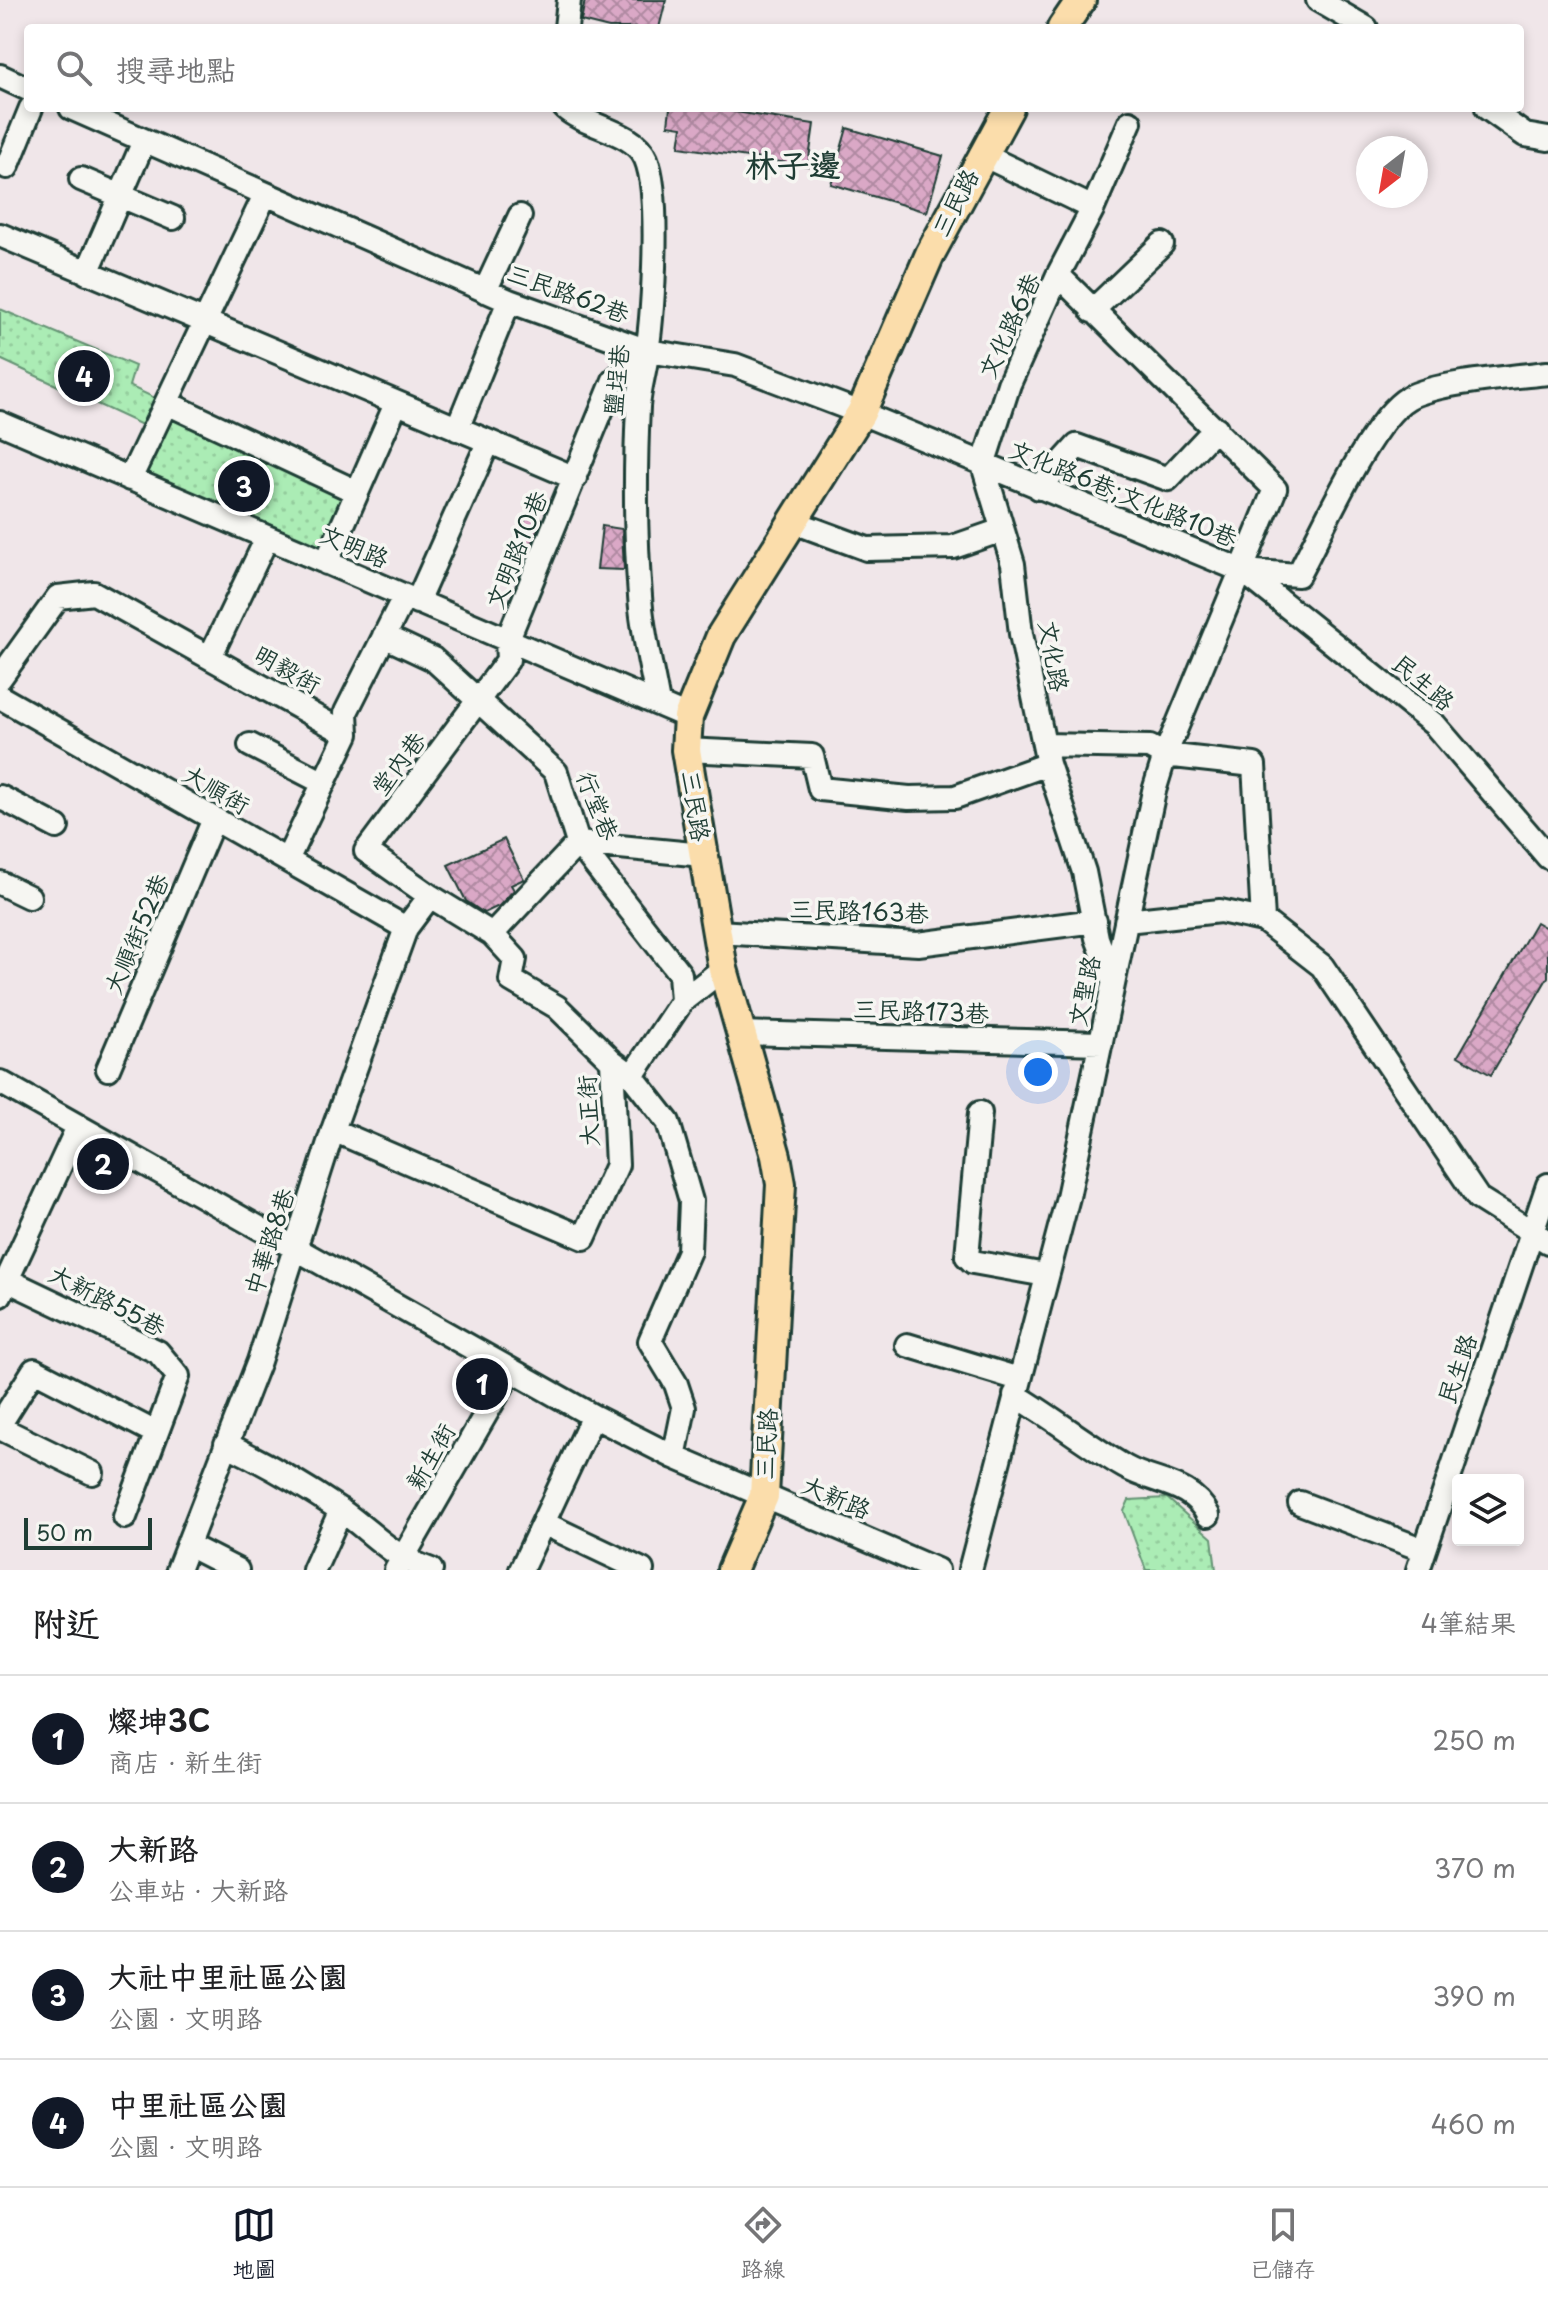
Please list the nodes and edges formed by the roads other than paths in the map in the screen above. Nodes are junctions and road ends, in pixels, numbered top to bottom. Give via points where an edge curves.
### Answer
1 (569, 0) edge
2 (1081, 0) edge
3 (1318, 0) edge
4 (566, 24) edge
5 (1065, 24) edge
6 (1359, 24) edge
7 (0, 76) edge
8 (24, 87) edge
9 (29, 112) edge
10 (80, 112) edge
11 (569, 112) edge
12 (1007, 112) edge
13 (1493, 112) edge
14 (1130, 122) dead end
15 (1548, 139) edge
16 (144, 141) junction
17 (981, 154) junction
18 (7, 167) dead end
19 (81, 179) dead end
20 (121, 195) junction
21 (265, 195) junction
22 (1093, 208) junction
23 (520, 216) dead end
24 (173, 218) dead end
25 (0, 235) edge
26 (1162, 244) dead end
27 (87, 273) junction
28 (1058, 275) junction
29 (485, 291) junction
30 (509, 301) junction
31 (1092, 311) junction
32 (206, 324) junction
33 (648, 351) junction
34 (1548, 373) edge
35 (167, 403) junction
36 (396, 404) junction
37 (861, 413) junction
38 (0, 423) edge
39 (1216, 428) junction
40 (457, 429) junction
41 (488, 443) junction
42 (983, 465) junction
43 (575, 478) junction
44 (130, 479) junction
45 (1039, 488) junction
46 (357, 492) junction
47 (794, 522) junction
48 (1002, 530) junction
49 (267, 538) junction
50 (326, 563) junction
51 (1243, 571) junction
52 (410, 599) junction
53 (384, 636) junction
54 (507, 641) junction
55 (210, 657) junction
56 (0, 678) edge
57 (0, 697) edge
58 (479, 702) junction
59 (658, 704) junction
60 (688, 717) junction
61 (347, 734) junction
62 (250, 745) dead end
63 (686, 750) junction
64 (1046, 754) junction
65 (1165, 755) junction
66 (324, 783) junction
67 (0, 797) edge
68 (214, 819) junction
69 (57, 827) dead end
70 (578, 843) junction
71 (703, 855) junction
72 (1548, 857) edge
73 (287, 860) junction
74 (0, 883) edge
75 (430, 896) junction
76 (29, 897) dead end
77 (1263, 920) junction
78 (1095, 921) junction
79 (1126, 921) junction
80 (406, 928) junction
81 (717, 932) junction
82 (492, 934) junction
83 (723, 969) junction
84 (1114, 982) junction
85 (682, 1001) junction
86 (740, 1033) junction
87 (1101, 1043) junction
88 (612, 1061) junction
89 (108, 1069) dead end
90 (632, 1076) junction
91 (0, 1082) edge
92 (980, 1113) dead end
93 (78, 1127) junction
94 (333, 1130) junction
95 (1548, 1185) edge
96 (1540, 1237) edge
97 (296, 1250) junction
98 (1046, 1275) junction
99 (4, 1288) edge
100 (907, 1345) dead end
101 (511, 1370) junction
102 (1017, 1387) junction
103 (593, 1416) junction
104 (0, 1426) edge
105 (156, 1433) junction
106 (226, 1444) junction
107 (674, 1457) junction
108 (92, 1473) dead end
109 (764, 1496) junction
110 (1300, 1503) dead end
111 (341, 1510) junction
112 (1208, 1515) dead end
113 (125, 1517) dead end
114 (543, 1523) junction
115 (188, 1545) junction
116 (1421, 1560) edge
117 (399, 1565) edge
118 (178, 1570) edge
119 (237, 1570) edge
120 (314, 1570) edge
121 (431, 1570) edge
122 (521, 1570) edge
123 (642, 1570) edge
124 (732, 1570) edge
125 (937, 1570) edge
126 (970, 1570) edge

1 - 4 street
2 - 5 main road
3 - 6 street
7 - 8 street
9 - 18 street
10 - 16 street, 三民路62巷
11 - 33 street, 鹽埕巷 via 635,144 645,156 651,175 653,236
12 - 17 main road, 三民路
13 - 15 street via 1525,135
14 - 22 street
16 - 20 street
16 - 21 street, 三民路62巷
17 - 22 street
17 - 37 main road, 三民路 via 930,254
19 - 20 street
20 - 24 street
20 - 27 street
21 - 29 street, 三民路62巷
21 - 32 street
22 - 28 street
23 - 29 street
25 - 27 street
26 - 31 street
27 - 32 street
28 - 31 street, 文化路6巷
28 - 42 street, 文化路6巷 via 1009,384
29 - 30 street, 三民路62巷
30 - 33 street, 三民路62巷
30 - 40 street
31 - 39 street, 文化路6巷
32 - 35 street
32 - 36 street
33 - 37 street, 三民路62巷 via 735,365
33 - 43 street, 文明路10巷 via 614,380
33 - 59 street, 鹽埕巷 via 638,404 640,598
34 - 51 street via 1408,399 1383,420 1298,575
35 - 44 street
35 - 46 street
36 - 40 street
36 - 46 street
37 - 42 street
37 - 47 main road, 三民路
38 - 44 street, 文明路
39 - 45 street via 1168,479 1077,446
39 - 51 street, 文化路6巷 via 1275,489
40 - 41 street
41 - 43 street
41 - 52 street
42 - 45 street, 文化路6巷;文化路10巷
42 - 48 street, 文化路
43 - 54 street, 文明路10巷
44 - 49 street, 文明路
45 - 51 street, 文化路6巷;文化路10巷
46 - 50 street
47 - 48 street via 867,549 953,547
47 - 60 main road, 三民路 via 721,636
48 - 64 street, 文化路 via 1013,564 1021,634
49 - 50 street, 文明路
49 - 55 street
50 - 52 street, 文明路
51 - 65 street, 文聖路
51 - 72 street, 民生路 via 1435,725
52 - 53 street
52 - 54 street, 文明路
53 - 58 street, 行堂巷 via 433,659
53 - 61 street via 346,712
54 - 58 street, 堂內巷 via 508,660
54 - 59 street, 文明路
55 - 56 street, 明毅街 via 94,593 58,597
55 - 61 street, 明毅街
57 - 68 street, 大順街
58 - 70 street, 行堂巷 via 556,772
58 - 75 street, 堂內巷 via 366,851
59 - 60 street, 文明路
60 - 63 main road, 三民路
61 - 66 street
62 - 66 street
63 - 64 street via 812,756 820,789 909,798 955,797
63 - 71 main road, 三民路
64 - 65 street via 1150,747
64 - 78 street, 文化路
65 - 77 street via 1254,765
65 - 79 street, 文聖路
66 - 73 street
67 - 69 street
68 - 73 street, 大順街
68 - 89 street, 大順街52巷
70 - 71 street
70 - 82 street
70 - 85 street, 行堂巷 via 680,974
71 - 81 main road, 三民路
73 - 80 street, 大順街
74 - 76 street
75 - 80 street, 中華路8巷
75 - 82 street
77 - 79 street via 1220,911
77 - 96 street via 1322,966 1478,1198
78 - 81 street, 三民路163巷 via 918,944
78 - 84 street, 文化路
79 - 84 street, 文聖路
80 - 94 street, 中華路8巷
81 - 83 main road, 三民路
82 - 88 street via 515,959 511,980 557,1007
83 - 85 street, 大正街
83 - 86 main road, 三民路
84 - 87 street, 文聖路
85 - 90 street, 大正街
86 - 87 street, 三民路173巷
86 - 109 main road, 三民路 via 781,1184
87 - 98 street, 文聖路
88 - 90 street, 大正街
88 - 94 street, 大正街 via 617,1165 584,1238
90 - 107 street via 668,1122 691,1201 689,1251 650,1341 684,1408
91 - 93 street, 大新路
92 - 98 street via 969,1260
93 - 97 street, 大新路
93 - 99 street
94 - 97 street, 中華路8巷
95 - 96 street, 民生路
96 - 116 street, 民生路
97 - 101 street, 大新路
97 - 106 street, 中華路8巷
98 - 102 street, 文聖路
99 - 105 street, 大新路55巷 via 158,1352 178,1376
100 - 102 street
101 - 103 street, 大新路
101 - 117 street, 新生街
102 - 112 street via 1125,1467 1185,1490 1201,1501
102 - 126 street, 文聖路
103 - 107 street, 大新路
103 - 114 street
104 - 105 street via 34,1370
104 - 108 street
105 - 113 street
106 - 111 street
106 - 115 street, 中華路8巷
107 - 109 street, 大新路
109 - 124 main road, 三民路
109 - 125 street, 大新路
110 - 116 street
111 - 117 street
111 - 120 street
114 - 122 street
114 - 123 street
115 - 118 street, 中華路8巷
115 - 119 street
117 - 121 street

